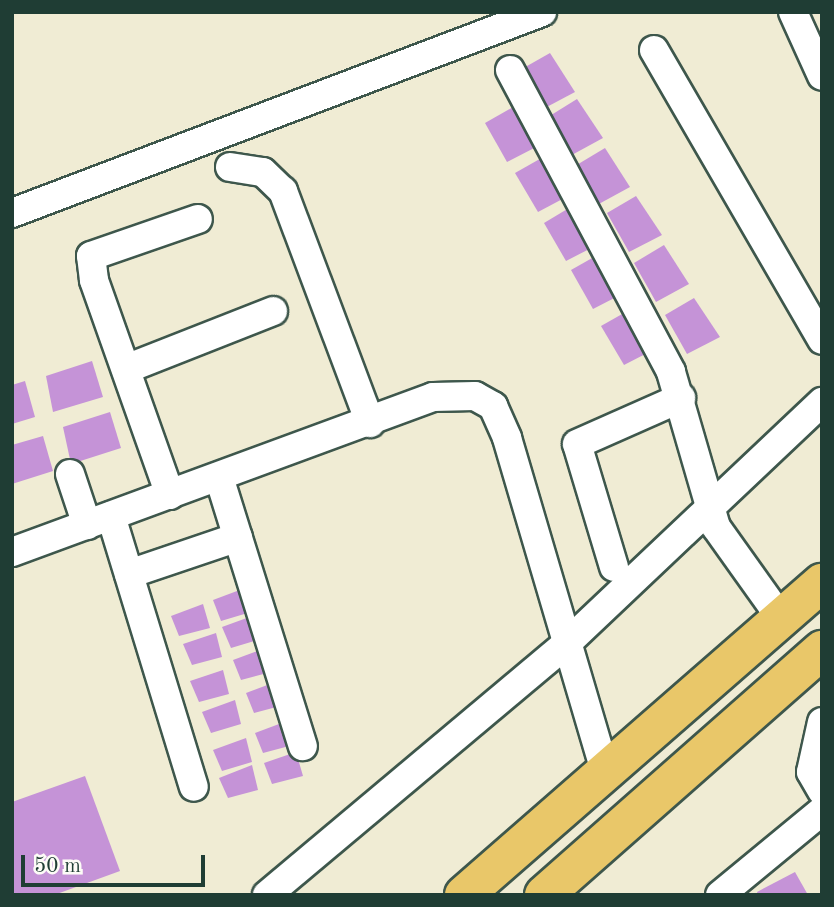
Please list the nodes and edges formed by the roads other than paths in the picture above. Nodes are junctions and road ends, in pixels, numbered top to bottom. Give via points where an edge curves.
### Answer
1 (542, 12) edge
2 (793, 12) edge
3 (654, 51) dead end
4 (509, 70) dead end
5 (822, 76) edge
6 (230, 167) dead end
7 (12, 213) edge
8 (198, 219) dead end
9 (273, 311) dead end
10 (822, 340) edge
11 (125, 369) junction
12 (681, 398) junction
13 (822, 402) edge
14 (370, 423) junction
15 (70, 474) dead end
16 (219, 477) junction
17 (170, 495) junction
18 (706, 505) junction
19 (99, 521) junction
20 (238, 537) junction
21 (12, 552) edge
22 (614, 567) dead end
23 (129, 574) junction
24 (822, 583) edge
25 (781, 618) junction
26 (567, 643) junction
27 (822, 650) edge
28 (822, 722) edge
29 (303, 746) dead end
30 (605, 772) junction
31 (194, 787) dead end
32 (822, 791) edge
33 (822, 811) edge
34 (267, 895) edge
35 (464, 895) edge
36 (544, 895) edge
37 (720, 895) edge

1 - 7 street
2 - 5 street
3 - 10 street
4 - 12 street
6 - 14 street via 263,172 283,191
8 - 11 street via 91,256
9 - 11 street
11 - 17 street
12 - 18 street
12 - 22 street via 577,444
13 - 18 street
14 - 16 street
14 - 26 street via 453,394 493,406
15 - 19 street
16 - 17 street
16 - 20 street
17 - 19 street
18 - 25 street
18 - 26 street
19 - 21 street
19 - 23 street
20 - 23 street
20 - 29 street
23 - 31 street
24 - 25 main road
25 - 30 main road
26 - 30 street
26 - 34 street
27 - 36 main road
28 - 32 street via 811,772
30 - 35 main road
33 - 37 street

